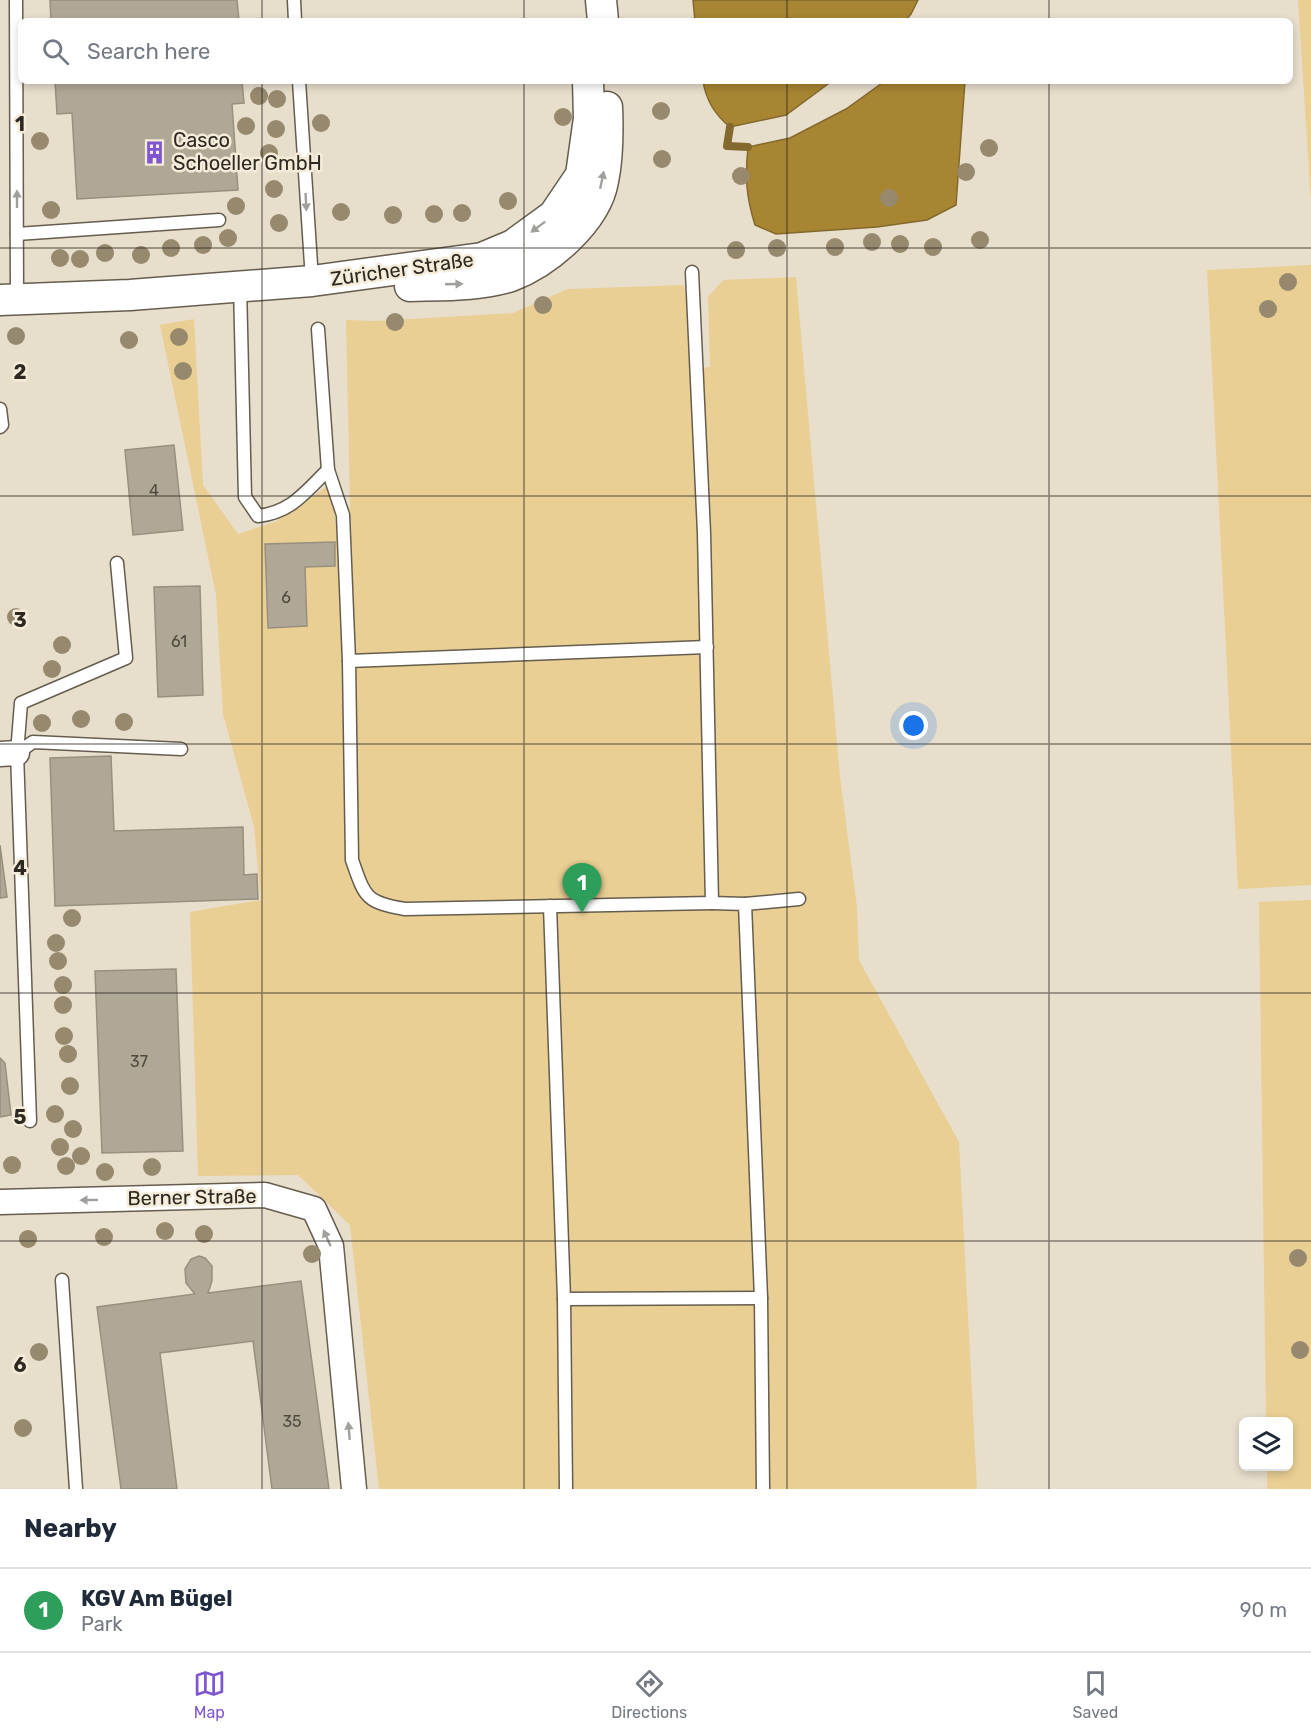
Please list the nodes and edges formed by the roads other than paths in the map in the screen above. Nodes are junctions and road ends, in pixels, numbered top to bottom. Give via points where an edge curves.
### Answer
1 (16, 0) edge
2 (294, 0) edge
3 (585, 0) edge
4 (602, 0) edge
5 (295, 18) edge
6 (586, 18) edge
7 (603, 18) edge
8 (299, 84) edge
9 (588, 84) edge
10 (606, 84) edge
11 (219, 220) dead end
12 (17, 234) junction
13 (692, 272) dead end
14 (312, 281) junction
15 (240, 286) junction
16 (8, 300) edge
17 (318, 329) dead end
18 (0, 409) edge
19 (0, 427) edge
20 (328, 470) junction
21 (117, 563) dead end
22 (707, 647) junction
23 (350, 661) junction
24 (181, 749) dead end
25 (9, 754) edge
26 (799, 899) dead end
27 (712, 903) junction
28 (745, 904) junction
29 (550, 906) junction
30 (30, 1121) dead end
31 (0, 1202) edge
32 (62, 1280) dead end
33 (761, 1298) junction
34 (564, 1299) junction
35 (76, 1489) edge
36 (354, 1489) edge
37 (566, 1489) edge
38 (763, 1489) edge

12 -> 1 lane
2 - 5 lane
3 - 6 street
4 - 7 street
8 -> 14 lane
9 -> 14 street, Züricher Straße via 589,118 581,175 554,215 513,245 483,258
14 -> 10 street, Züricher Straße via 395,286 468,284 510,276 547,257 574,233 592,208 603,182 608,123
11 - 12 lane
12 - 16 lane
13 - 22 lane
14 - 15 street, Züricher Straße
15 - 16 street, Züricher Straße
15 - 20 lane via 245,497 258,516 272,514 289,507
17 - 20 lane
18 - 19 lane
20 - 23 lane via 343,515
21 - 25 lane via 126,658 21,703
22 - 23 lane
22 - 27 lane
23 - 29 lane via 352,860 363,891 381,905 405,909
24 - 25 lane via 33,742
25 - 30 lane
26 - 28 lane
27 - 28 lane
27 - 29 lane
28 - 33 lane
29 - 34 lane
36 -> 31 street, Berner Straße via 331,1246 314,1209 265,1195
32 - 35 lane
33 - 34 lane
33 - 38 lane
34 - 37 lane

